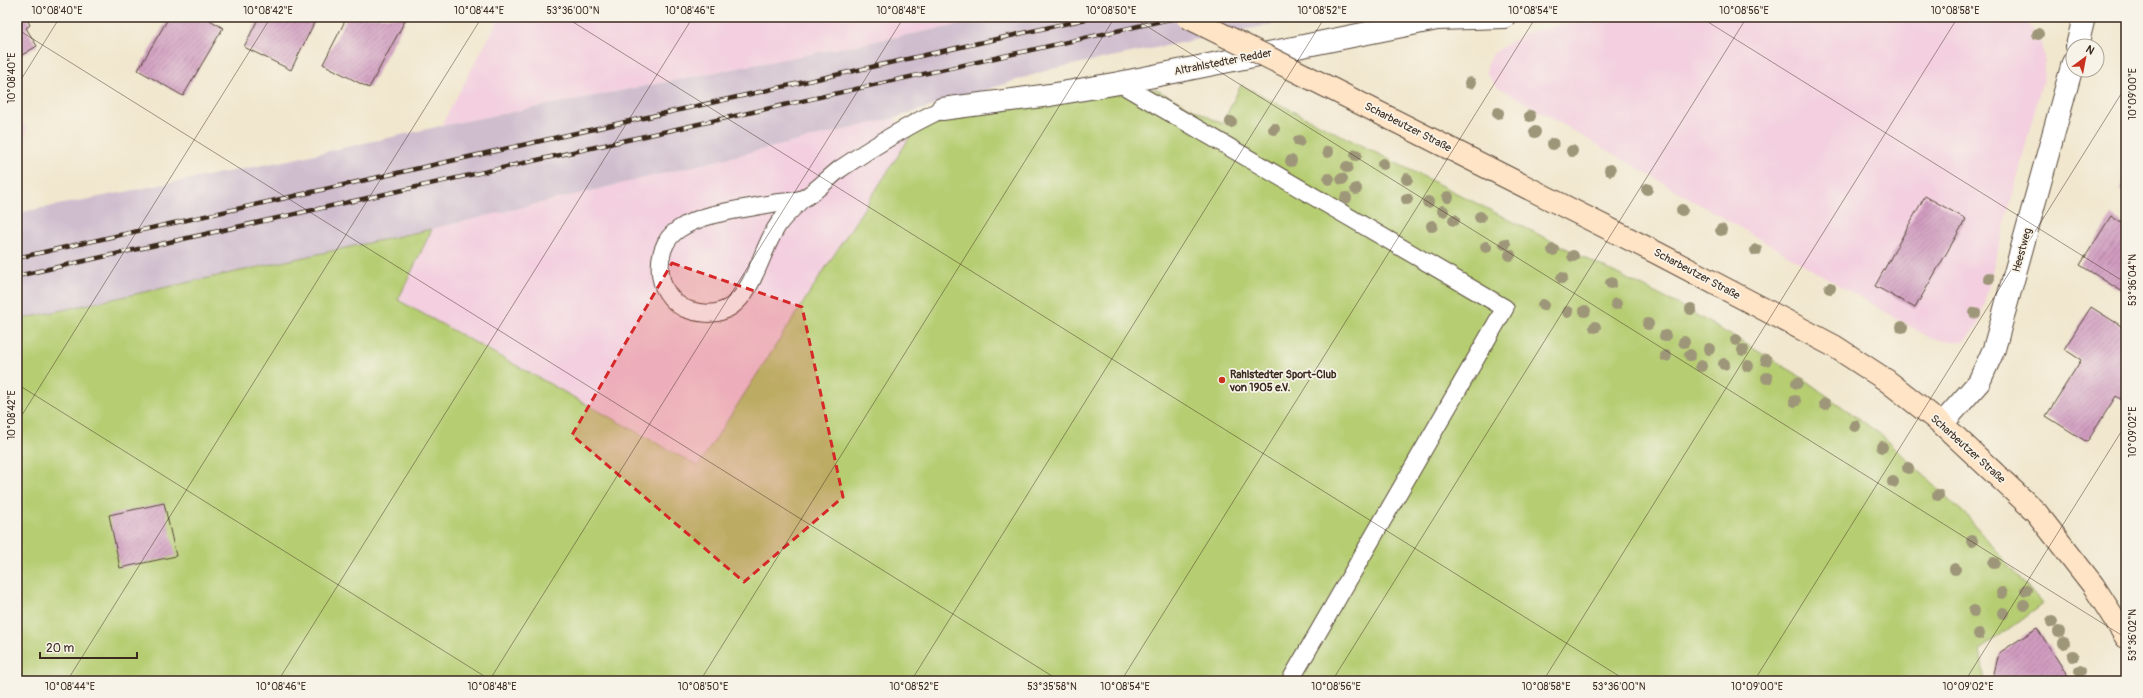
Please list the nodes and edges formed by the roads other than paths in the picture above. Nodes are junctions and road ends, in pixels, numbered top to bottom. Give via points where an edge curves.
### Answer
1 (1187, 17) edge
2 (1504, 17) edge
3 (2084, 17) edge
4 (2079, 38) edge
5 (2069, 78) edge
6 (1119, 83) junction
7 (942, 109) joint
8 (802, 198) junction
9 (1942, 424) junction
10 (2126, 637) edge
11 (1290, 681) edge

1 - 9 main road, Scharbeutzer Straße, bridge via 1650,250 1834,346 1886,380
2 - 6 street, Altrahlstedter Redder via 1437,19
3 - 4 street
5 - 9 street, Heestweg via 1994,349 1979,382
6 - 7 street, Altrahlstedter Redder
6 - 11 lane via 1505,308
7 - 8 lane via 919,120 841,169
8 - 8 lane via 726,212 688,223 677,230 661,252 659,268 666,291 684,309 697,313 710,314 725,310 738,302 748,289 776,227
9 - 10 main road, Scharbeutzer Straße via 2036,512 2093,585

